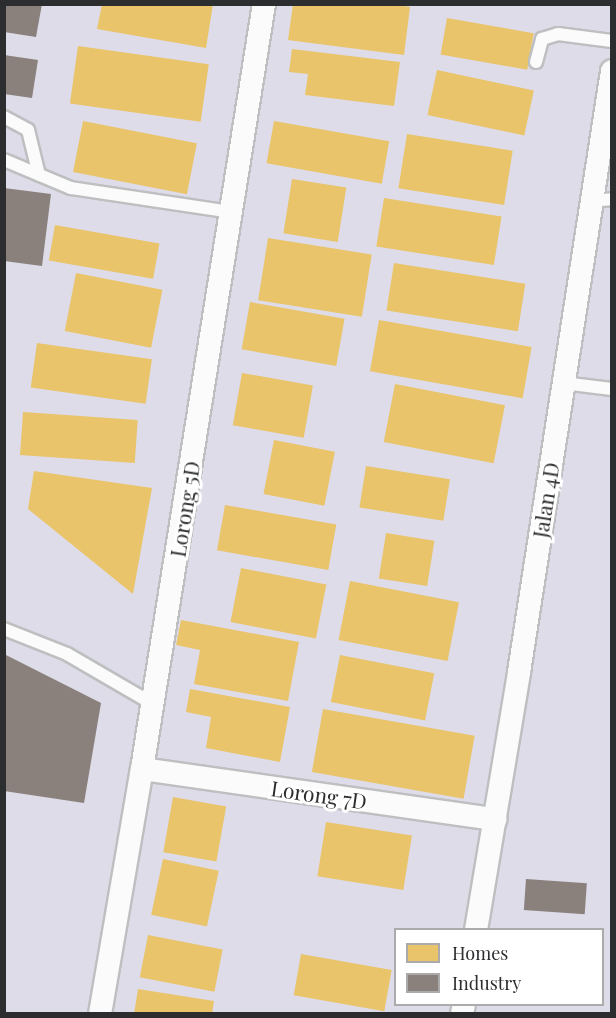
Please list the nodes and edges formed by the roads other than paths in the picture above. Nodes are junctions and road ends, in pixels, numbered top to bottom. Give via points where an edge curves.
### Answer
1 (264, 4) edge
2 (612, 40) edge
3 (536, 62) dead end
4 (612, 71) edge
5 (4, 117) edge
6 (4, 160) edge
7 (39, 175) junction
8 (601, 200) edge
9 (231, 212) junction
10 (563, 383) junction
11 (612, 389) edge
12 (4, 629) edge
13 (153, 704) junction
14 (142, 769) junction
15 (495, 819) junction
16 (476, 928) edge
17 (100, 1014) edge

1 - 9 street, Lorong 5D
2 - 3 lane via 558,34 542,39
4 - 8 street, Jalan 4D
5 - 7 lane via 28,130
6 - 7 lane
7 - 9 lane via 71,188
8 - 10 street, Jalan 4D
9 - 13 street, Lorong 5D
10 - 11 lane
10 - 15 street, Jalan 4D
12 - 13 lane via 67,654
13 - 14 street, Lorong 5D
14 - 15 street, Lorong 7D
14 - 17 street, Lorong 5D
15 - 16 street, Jalan 4D

